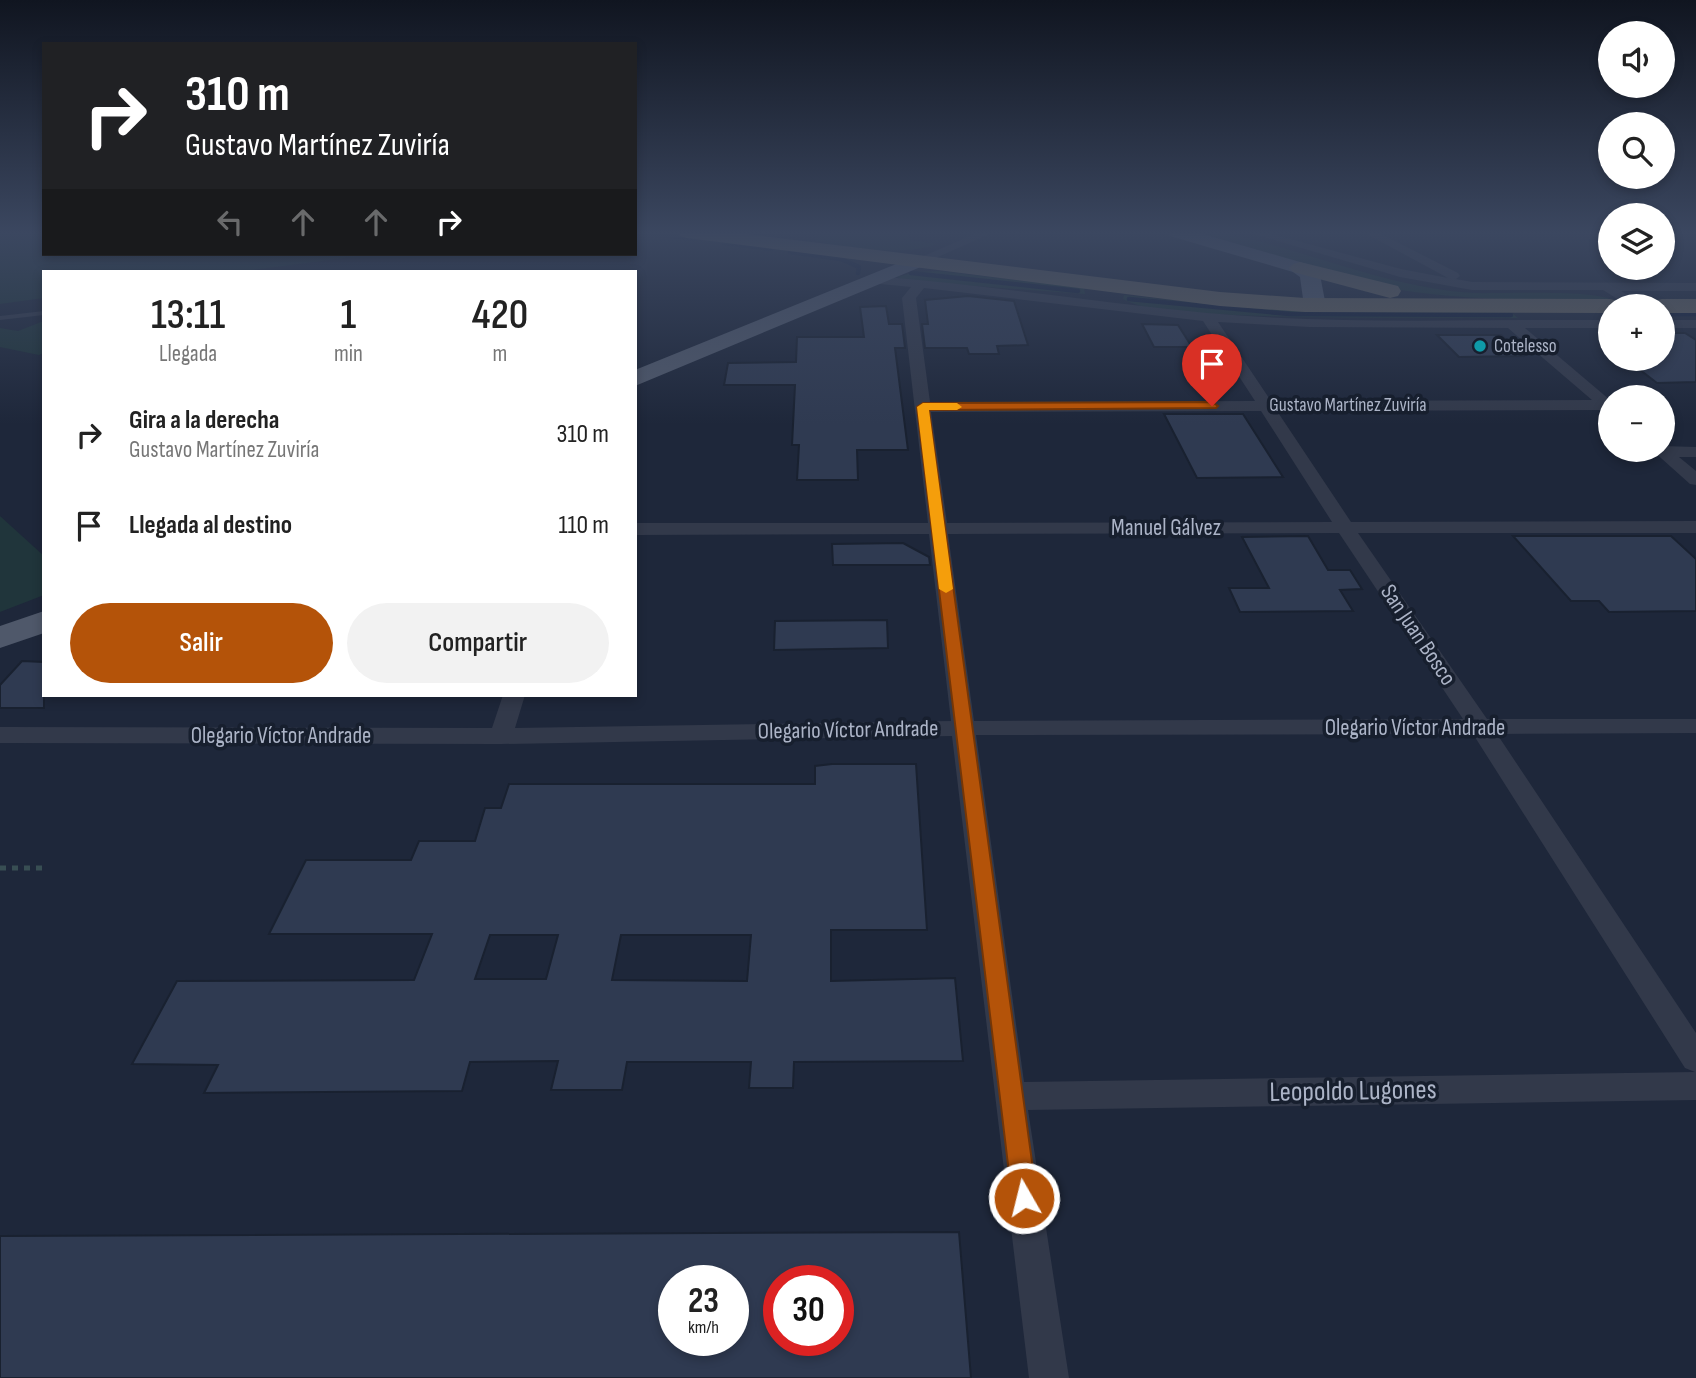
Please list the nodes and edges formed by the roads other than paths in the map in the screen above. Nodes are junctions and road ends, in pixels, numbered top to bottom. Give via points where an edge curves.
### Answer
1 (835, 296) edge
2 (910, 296) edge
3 (1106, 296) edge
4 (1269, 296) edge
5 (1306, 296) edge
6 (1425, 296) edge
7 (1568, 296) edge
8 (1598, 299) edge
9 (1598, 300) edge
10 (1310, 306) junction
11 (1541, 306) junction
12 (1675, 306) edge
13 (1696, 306) edge
14 (1214, 308) junction
15 (42, 313) edge
16 (0, 318) edge
17 (1511, 323) junction
18 (1598, 323) edge
19 (1675, 324) edge
20 (1696, 324) edge
21 (637, 378) edge
22 (1598, 397) edge
23 (1265, 405) junction
24 (1598, 406) edge
25 (923, 407) junction
26 (1675, 451) edge
27 (1696, 452) edge
28 (1674, 462) edge
29 (1696, 480) edge
30 (938, 527) junction
31 (1696, 527) edge
32 (1346, 528) junction
33 (637, 529) edge
34 (42, 622) edge
35 (0, 638) edge
36 (513, 697) edge
37 (1696, 726) edge
38 (964, 727) junction
39 (1481, 728) junction
40 (0, 735) edge
41 (501, 736) junction
42 (1696, 1059) edge
43 (1696, 1086) edge
44 (1010, 1096) junction
45 (1049, 1378) edge

1 - 21 main road
2 - 25 street
3 - 14 highway
4 - 14 highway
5 - 10 main road
6 - 11 highway
7 - 8 street
9 - 11 highway
10 - 11 highway
10 - 14 highway
12 - 13 highway
14 - 17 street via 1309,323
14 - 23 street, San Juan Bosco
15 - 16 lane
17 - 18 street
17 - 22 street
19 - 20 street
23 - 24 street, Gustavo Martínez Zuviría
23 - 25 street, Gustavo Martínez Zuviría
23 - 32 street, San Juan Bosco
25 - 30 street
26 - 27 street
28 - 29 street
30 - 32 street, Manuel Gálvez
30 - 33 street, Manuel Gálvez
30 - 38 street
31 - 32 street, Manuel Gálvez
32 - 39 street, San Juan Bosco
34 - 35 main road
36 - 41 street
37 - 39 street, Olegario Víctor Andrade
38 - 39 street, Olegario Víctor Andrade
38 - 41 street, Olegario Víctor Andrade
38 - 44 street
39 - 42 street, San Juan Bosco
40 - 41 street, Olegario Víctor Andrade
43 - 44 street, Leopoldo Lugones
44 - 45 street

